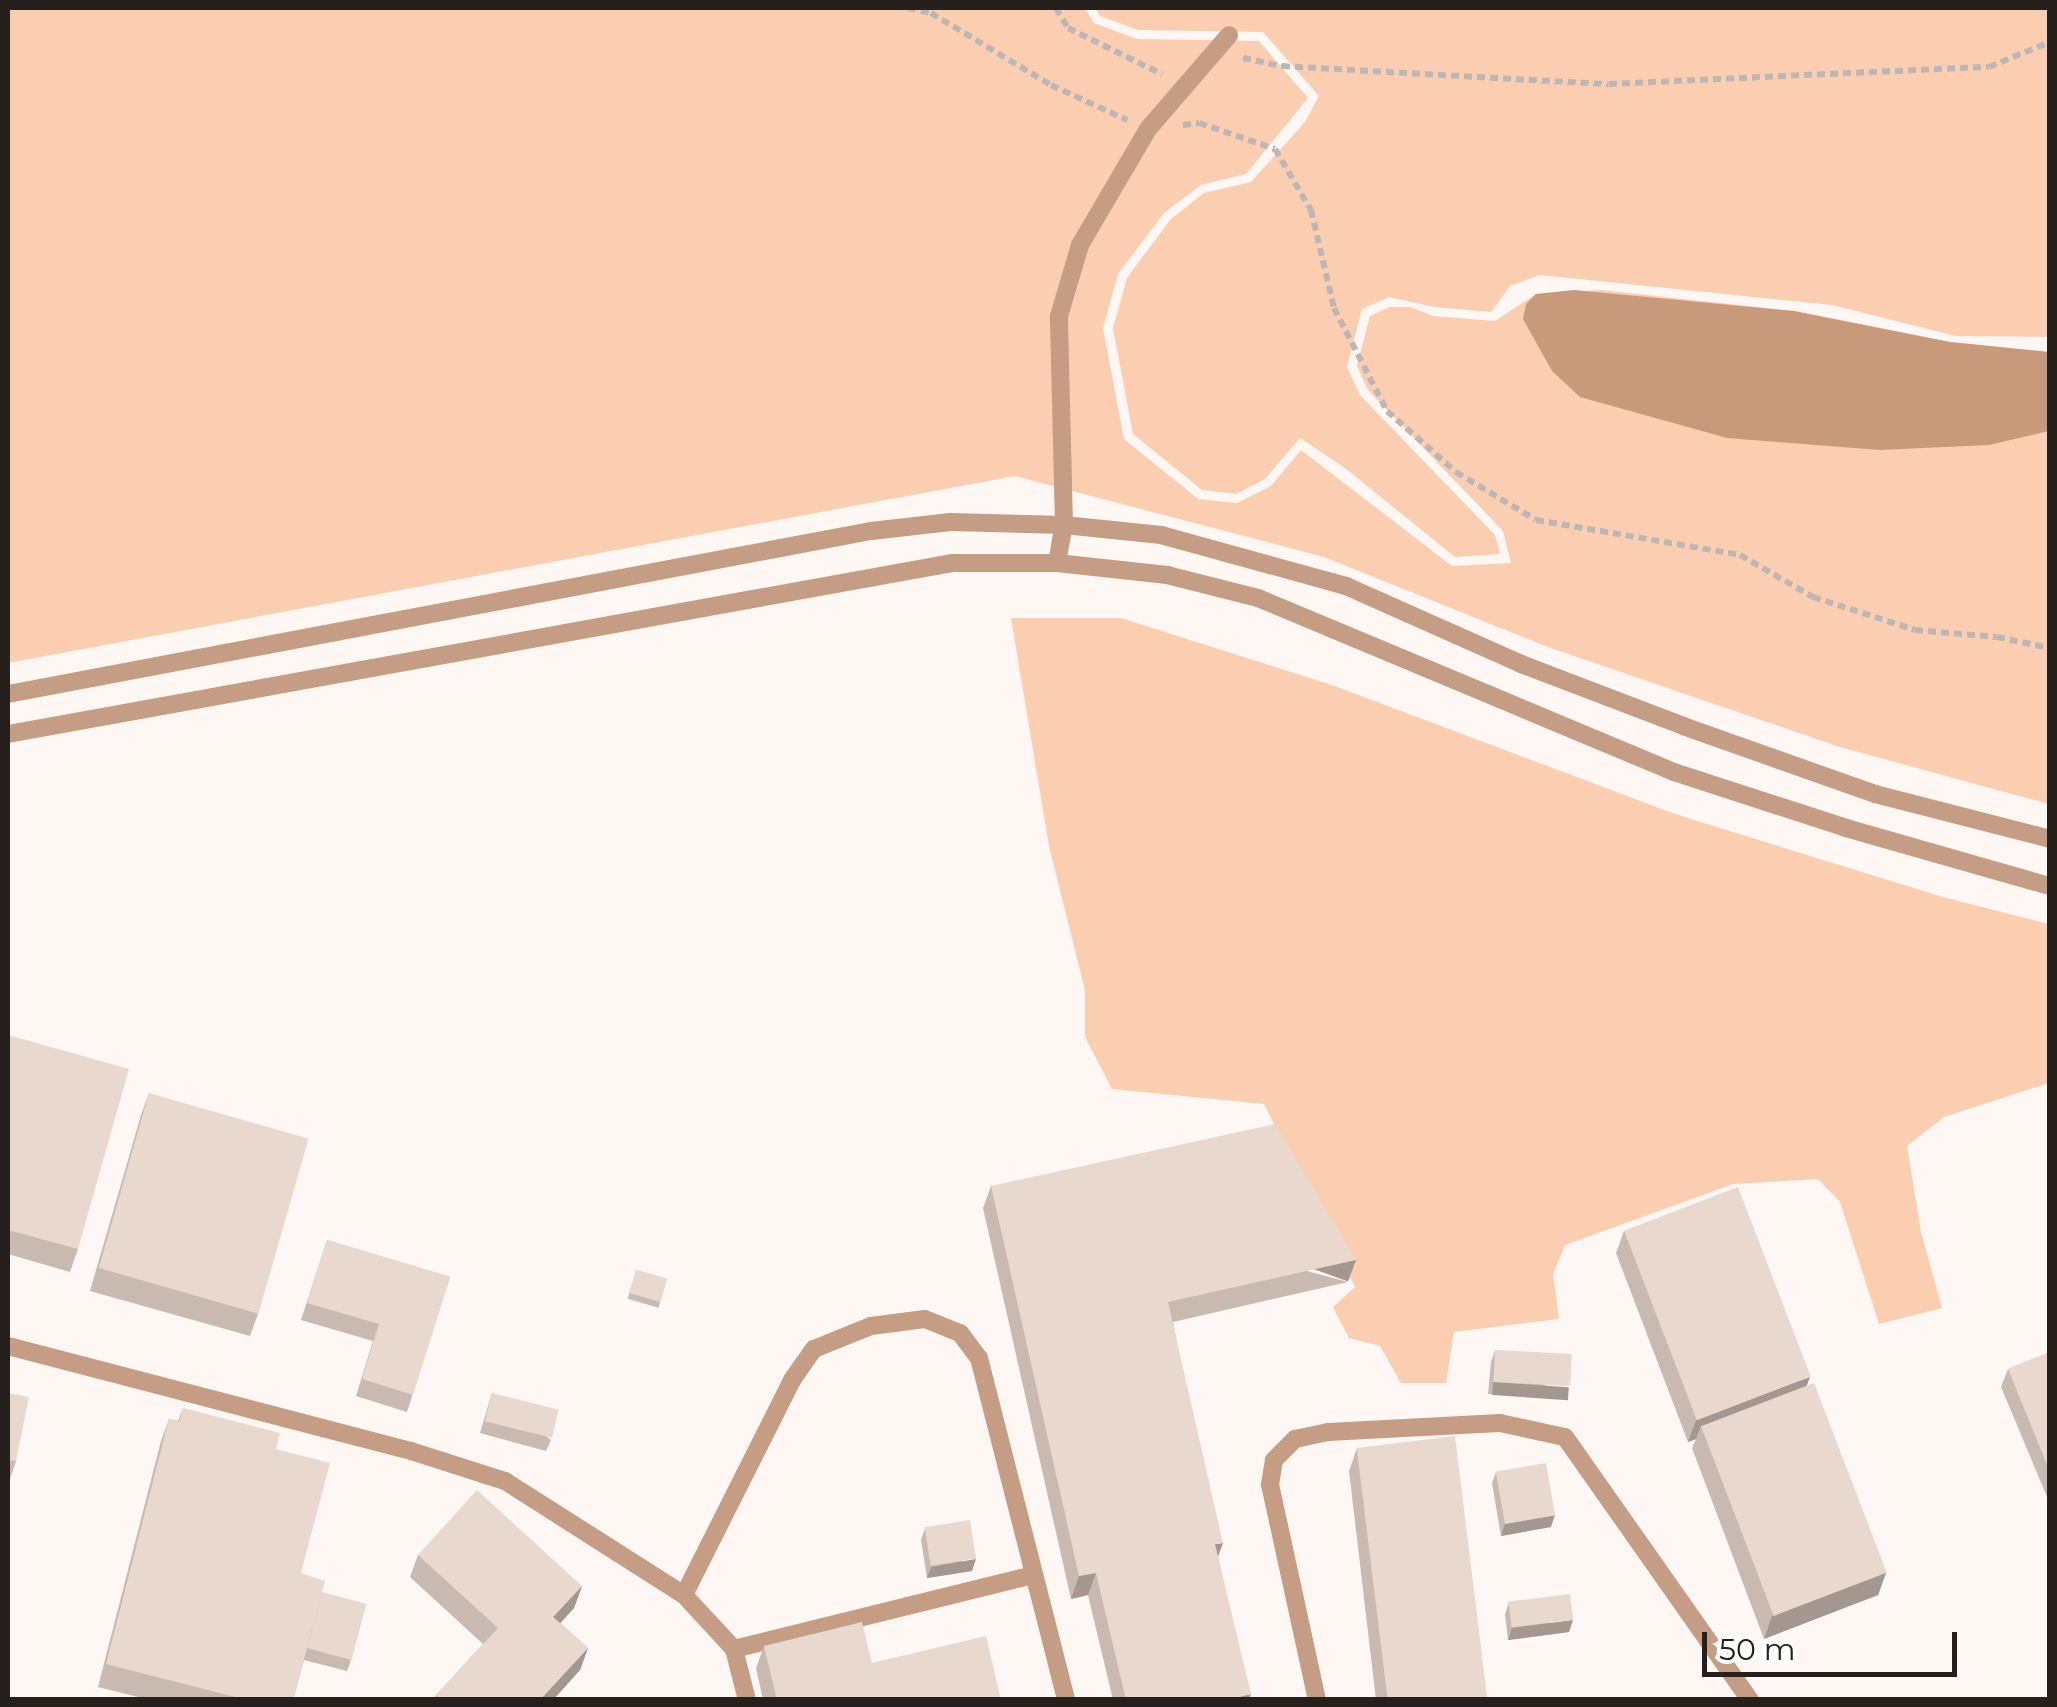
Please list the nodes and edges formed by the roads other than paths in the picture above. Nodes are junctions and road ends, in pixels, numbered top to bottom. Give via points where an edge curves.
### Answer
1 (1230, 35) dead end
2 (1064, 525) junction
3 (1057, 562) junction
4 (8, 694) edge
5 (8, 734) edge
6 (2050, 840) edge
7 (2050, 886) edge
8 (8, 1346) edge
9 (1034, 1575) junction
10 (684, 1595) junction
11 (734, 1649) junction
12 (747, 1700) edge
13 (1066, 1700) edge
14 (1317, 1700) edge
15 (1750, 1700) edge

1 - 2 lane via 1148,129 1080,245 1059,316
2 - 3 lane
2 - 4 lane via 950,522 872,532
2 - 6 lane via 1162,534 1328,580 1520,664 1700,732 1875,794
3 - 5 lane via 952,563
3 - 7 lane via 1167,575 1258,598 1674,772
8 - 10 lane via 411,1450 505,1481
9 - 10 lane via 979,1358 960,1333 925,1318 871,1326 814,1350 792,1380
9 - 11 lane
9 - 13 lane
10 - 11 lane
11 - 12 lane
14 - 15 lane via 1270,1485 1274,1460 1295,1439 1328,1432 1500,1423 1565,1437

